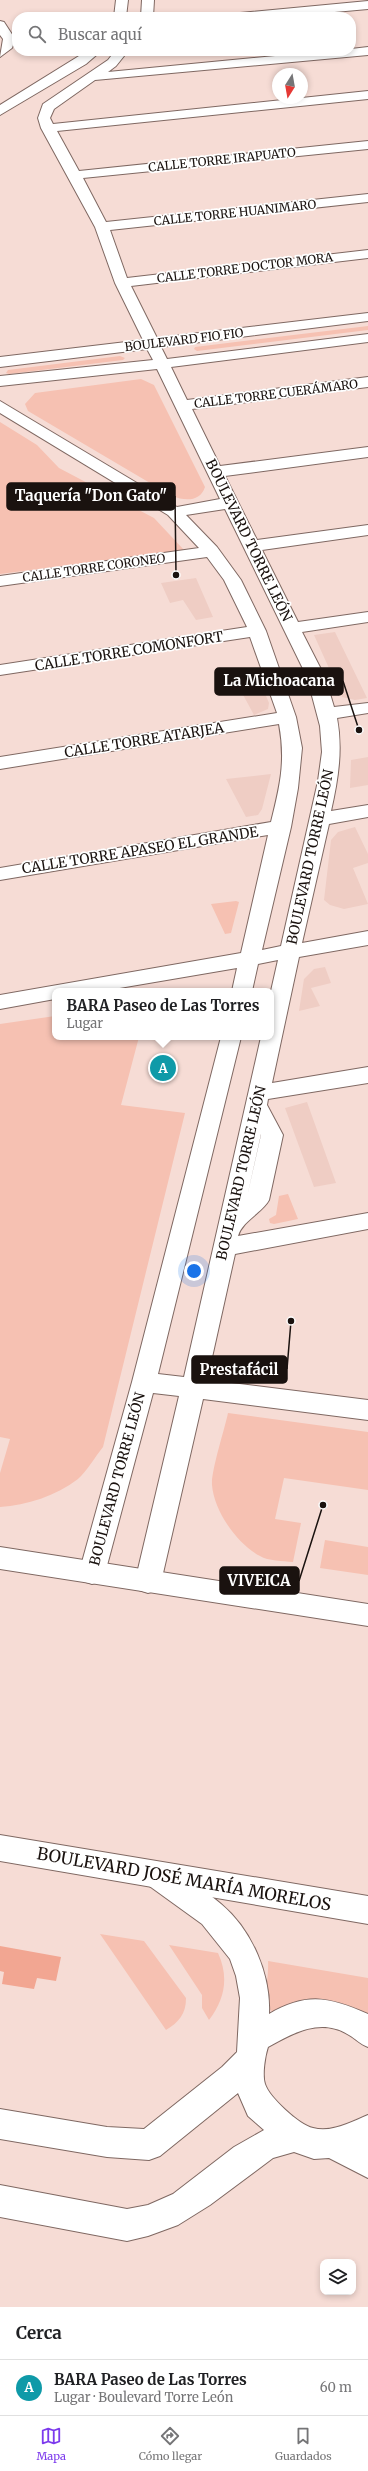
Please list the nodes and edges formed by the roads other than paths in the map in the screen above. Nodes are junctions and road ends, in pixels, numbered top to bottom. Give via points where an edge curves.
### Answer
1 (122, 0) edge
2 (148, 0) edge
3 (368, 5) edge
4 (121, 12) edge
5 (147, 12) edge
6 (293, 12) edge
7 (0, 25) edge
8 (368, 51) edge
9 (356, 52) edge
10 (0, 53) edge
11 (88, 56) edge
12 (117, 56) edge
13 (315, 56) edge
14 (90, 77) junction
15 (368, 95) edge
16 (2, 109) edge
17 (37, 115) junction
18 (368, 145) edge
19 (75, 176) junction
20 (368, 198) edge
21 (102, 227) junction
22 (368, 254) edge
23 (122, 283) junction
24 (368, 317) edge
25 (368, 338) edge
26 (153, 344) junction
27 (0, 362) edge
28 (162, 364) junction
29 (0, 381) edge
30 (368, 382) edge
31 (184, 405) junction
32 (0, 406) edge
33 (368, 452) edge
34 (215, 472) junction
35 (229, 503) junction
36 (174, 512) junction
37 (368, 530) edge
38 (253, 546) junction
39 (211, 551) junction
40 (0, 582) edge
41 (368, 617) edge
42 (293, 628) junction
43 (257, 631) junction
44 (0, 670) edge
45 (368, 708) edge
46 (327, 714) junction
47 (287, 717) junction
48 (0, 763) edge
49 (368, 811) edge
50 (320, 819) junction
51 (281, 827) junction
52 (0, 874) edge
53 (368, 938) edge
54 (290, 952) junction
55 (251, 958) junction
56 (110, 987) edge
57 (98, 988) edge
58 (243, 988) edge
59 (52, 993) edge
60 (0, 1002) edge
61 (274, 1026) edge
62 (230, 1040) edge
63 (271, 1040) edge
64 (368, 1075) edge
65 (258, 1100) junction
66 (368, 1221) edge
67 (226, 1238) junction
68 (144, 1382) junction
69 (194, 1388) junction
70 (368, 1410) edge
71 (0, 1558) edge
72 (92, 1573) junction
73 (148, 1582) junction
74 (368, 1615) edge
75 (0, 1848) edge
76 (158, 1876) junction
77 (368, 1910) edge
78 (368, 2032) edge
79 (250, 2055) junction
80 (0, 2124) edge
81 (368, 2130) edge
82 (294, 2137) junction
83 (332, 2143) junction
84 (368, 2163) edge
85 (0, 2201) edge

1 - 4 street
2 - 5 street
3 - 6 street
7 - 10 street via 9,39 8,45
8 - 9 street
11 - 16 street
12 - 14 street
13 - 14 street
14 - 17 street
15 - 17 street
16 - 17 street
17 - 19 street, BOULEVARD TORRE LEÓN
18 - 19 street, CALLE TORRE IRAPUATO
19 - 21 street, BOULEVARD TORRE LEÓN
20 - 21 street, CALLE TORRE HUANIMARO
21 - 23 street, BOULEVARD TORRE LEÓN
22 - 23 street, CALLE TORRE DOCTOR MORA
23 - 26 street, BOULEVARD TORRE LEÓN
24 - 26 street, BOULEVARD FIO FIO
25 - 28 street, BOULEVARD FIO FIO
26 - 27 street, BOULEVARD FIO FIO
26 - 28 street, BOULEVARD TORRE LEÓN
28 - 29 street, BOULEVARD FIO FIO
28 - 31 street, BOULEVARD TORRE LEÓN
30 - 31 street, CALLE TORRE CUERÁMARO
31 - 34 street, BOULEVARD TORRE LEÓN
32 - 36 street
33 - 34 street
34 - 35 street, BOULEVARD TORRE LEÓN
35 - 36 street
35 - 38 street, BOULEVARD TORRE LEÓN
36 - 39 street
37 - 38 street
38 - 42 street, BOULEVARD TORRE LEÓN
39 - 40 street, CALLE TORRE CORONEO
39 - 43 street via 232,580
41 - 42 street
42 - 46 street, BOULEVARD TORRE LEÓN via 316,677
43 - 44 street, CALLE TORRE COMONFORT
43 - 47 street
45 - 46 street
46 - 50 street, BOULEVARD TORRE LEÓN via 331,742 329,771
47 - 48 street, CALLE TORRE ATARJEA
47 - 51 street via 293,748 289,788
49 - 50 street
50 - 54 street, BOULEVARD TORRE LEÓN
51 - 52 street, CALLE TORRE APASEO EL GRANDE
51 - 55 street
53 - 54 street
54 - 55 street
54 - 61 street, BOULEVARD TORRE LEÓN
55 - 56 street
55 - 58 street
56 - 57 street
59 - 60 street
62 - 68 street, BOULEVARD TORRE LEÓN
63 - 65 street, BOULEVARD TORRE LEÓN
64 - 65 street
65 - 67 street via 272,1135 258,1200
66 - 67 street
67 - 69 street, BOULEVARD TORRE LEÓN
68 - 69 street
68 - 72 street, BOULEVARD TORRE LEÓN
69 - 70 street
69 - 73 street, BOULEVARD TORRE LEÓN
71 - 72 street
72 - 73 street
73 - 74 street
75 - 76 street, BOULEVARD JOSÉ MARÍA MORELOS
76 - 77 street, BOULEVARD JOSÉ MARÍA MORELOS
76 - 79 street via 212,1914 241,1950 251,1976 255,1998
78 - 79 street via 360,2025 341,2017 314,2012 288,2019 268,2029 257,2038
79 - 80 street via 232,2078 149,2144 107,2142
79 - 82 street via 249,2083 259,2105
81 - 83 street via 357,2138
82 - 83 street via 314,2144
82 - 85 street via 263,2146 186,2205 141,2224 127,2226
83 - 84 street

